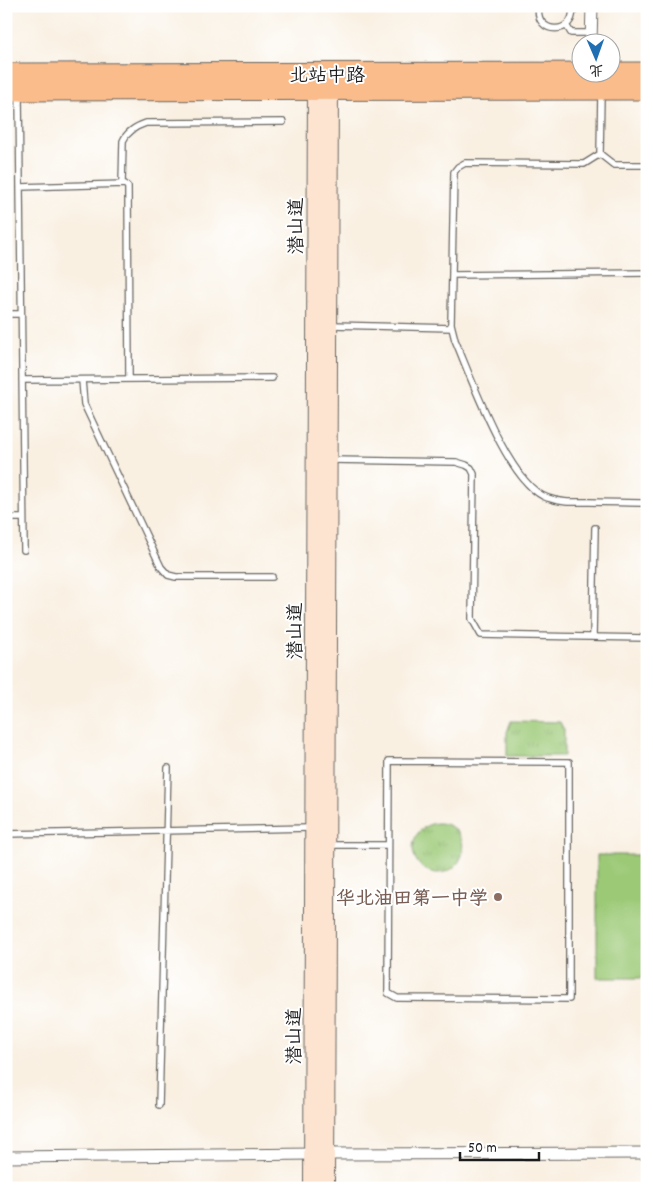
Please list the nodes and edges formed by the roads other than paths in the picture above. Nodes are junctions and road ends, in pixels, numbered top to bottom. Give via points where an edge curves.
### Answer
1 (539, 6) edge
2 (572, 6) edge
3 (592, 6) edge
4 (566, 25) junction
5 (570, 32) edge
6 (591, 32) edge
7 (620, 72) edge
8 (647, 72) edge
9 (6, 74) edge
10 (570, 74) edge
11 (323, 83) junction
12 (601, 90) junction
13 (647, 90) edge
14 (12, 91) edge
15 (283, 122) dead end
16 (600, 154) junction
17 (647, 165) edge
18 (122, 184) junction
19 (20, 187) junction
20 (647, 273) edge
21 (452, 275) junction
22 (6, 314) edge
23 (21, 314) junction
24 (329, 325) junction
25 (452, 328) junction
26 (272, 378) dead end
27 (129, 379) junction
28 (22, 380) junction
29 (82, 380) junction
30 (328, 460) junction
31 (647, 503) edge
32 (6, 518) edge
33 (23, 518) junction
34 (595, 528) dead end
35 (24, 550) dead end
36 (272, 577) dead end
37 (593, 637) junction
38 (647, 638) edge
39 (168, 768) dead end
40 (314, 828) junction
41 (166, 831) junction
42 (6, 834) edge
43 (327, 845) junction
44 (388, 845) junction
45 (159, 1105) dead end
46 (647, 1153) edge
47 (319, 1154) junction
48 (6, 1156) edge
49 (312, 1188) edge
50 (326, 1188) edge

1 - 4 lane via 538,16 545,26 556,29
2 - 4 lane via 572,16
3 - 6 street
4 - 5 lane
7 - 8 main road, 北站中路
9 - 11 main road, 北站中路
10 - 11 main road, 北站中路
11 - 12 main road, 北站中路
11 - 14 main road, 北站中路
11 - 24 main road, 潜山道
11 - 40 main road, 潜山道
12 - 13 main road, 北站中路
12 - 16 lane
14 - 19 lane
15 - 18 lane via 146,123 138,126 124,137
16 - 17 lane via 614,165
16 - 21 lane via 584,164 465,163 458,167 454,172
18 - 19 lane
18 - 27 lane via 128,187
19 - 23 lane
20 - 21 lane
21 - 25 lane
22 - 23 lane
23 - 28 lane
24 - 25 lane
24 - 30 main road, 潜山道
25 - 31 lane via 501,446 516,471 538,493 559,502
26 - 27 lane
27 - 29 lane
28 - 29 lane
28 - 33 lane
29 - 36 lane via 84,404 161,567 168,575
30 - 37 lane via 456,462 471,468 474,474 472,619 481,635
30 - 43 main road, 潜山道
32 - 33 lane
33 - 35 lane
34 - 37 lane
37 - 38 lane
39 - 41 lane
40 - 41 lane
40 - 47 main road, 潜山道
41 - 42 lane
41 - 45 lane
43 - 44 lane
43 - 47 main road, 潜山道
44 - 44 lane via 389,762 569,762 568,999 397,998 388,993
46 - 47 street
47 - 48 street
47 - 49 main road, 潜山道
47 - 50 main road, 潜山道

